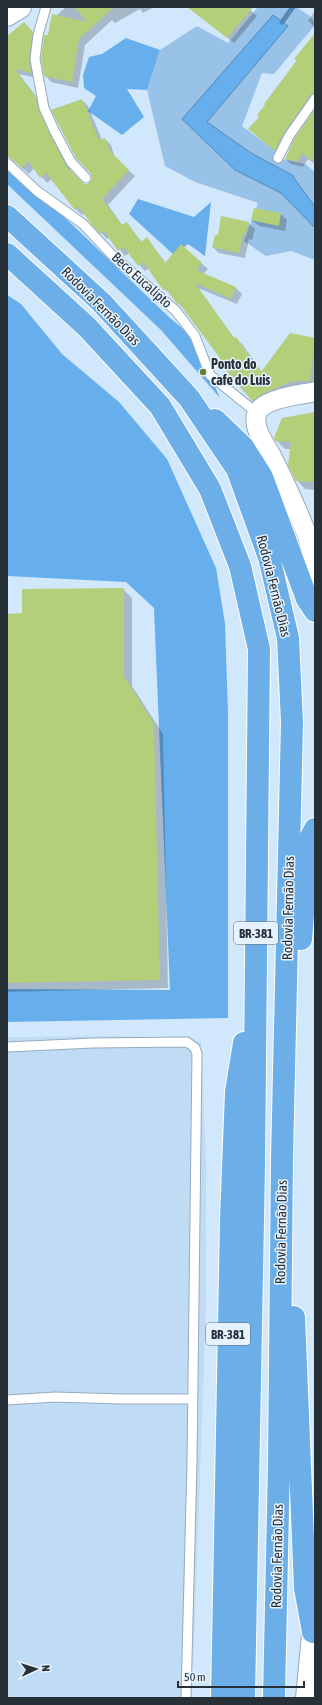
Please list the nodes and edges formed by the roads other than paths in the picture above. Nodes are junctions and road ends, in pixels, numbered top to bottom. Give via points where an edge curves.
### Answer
1 (20, 7) edge
2 (46, 7) edge
3 (7, 15) edge
4 (315, 100) edge
5 (278, 158) dead end
6 (7, 163) edge
7 (86, 178) dead end
8 (7, 216) edge
9 (7, 254) edge
10 (315, 392) edge
11 (190, 398) junction
12 (258, 422) junction
13 (315, 593) edge
14 (315, 610) edge
15 (315, 829) edge
16 (256, 971) junction
17 (286, 1008) junction
18 (7, 1047) edge
19 (282, 1159) junction
20 (193, 1399) junction
21 (7, 1400) edge
22 (314, 1626) edge
23 (312, 1660) junction
24 (315, 1696) edge
25 (186, 1698) edge
26 (222, 1698) edge
27 (244, 1698) edge
28 (274, 1698) edge
29 (307, 1698) edge

1 - 3 main road
2 - 7 lane via 38,35 35,59 44,108 71,162
4 - 5 lane via 289,136
6 - 12 lane, Beco Eucalipto via 37,191 83,224 113,256 176,311 195,336 210,375
8 - 11 highway, Rodovia Fernão Dias / BR-381 via 101,302
9 - 16 highway, Rodovia Fernão Dias / BR-381 via 87,327 160,406 210,489 240,566 259,649
10 - 12 street via 263,405
11 - 14 highway via 243,447 262,477 307,599
11 - 17 highway, Rodovia Fernão Dias / BR-381 via 237,469 269,557 288,638 292,725
12 - 13 street via 309,542
15 - 17 highway, BR-381 via 309,841 297,983
16 - 26 highway, BR-381 via 236,1092 228,1332
16 - 27 highway, Rodovia Fernão Dias / BR-381
17 - 19 highway, Rodovia Fernão Dias / BR-381
18 - 20 lane via 187,1042 195,1048 197,1054
19 - 22 highway via 292,1260 305,1588
19 - 28 highway, Rodovia Fernão Dias / BR-381 via 280,1462
20 - 21 lane via 121,1400 56,1397
20 - 25 lane
22 - 23 main road
23 - 24 main road
23 - 29 main road

